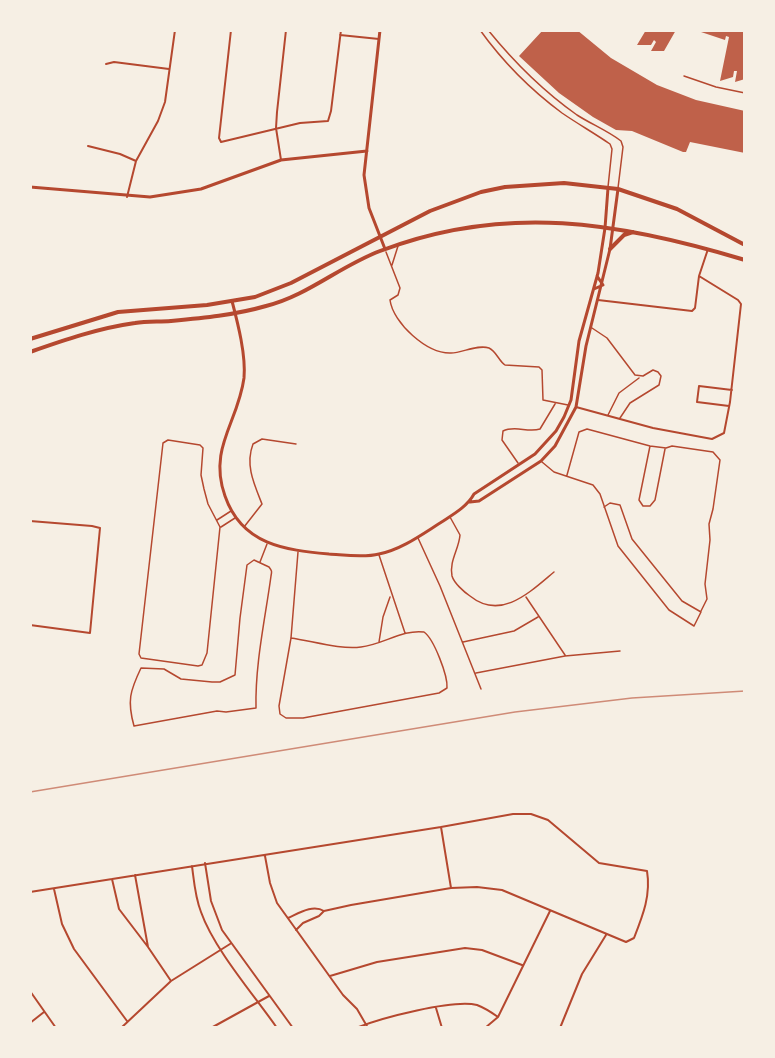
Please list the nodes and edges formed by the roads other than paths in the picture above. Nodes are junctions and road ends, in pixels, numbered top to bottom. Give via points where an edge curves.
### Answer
1 (175, 30) edge
2 (231, 30) edge
3 (286, 30) edge
4 (341, 30) edge
5 (380, 30) edge
6 (480, 30) edge
7 (489, 30) edge
8 (340, 35) junction
9 (379, 39) junction
10 (106, 64) dead end
11 (169, 69) junction
12 (684, 76) dead end
13 (745, 93) edge
14 (276, 128) junction
15 (88, 146) dead end
16 (367, 151) junction
17 (281, 160) junction
18 (135, 161) junction
19 (30, 186) edge
20 (608, 188) junction
21 (618, 189) junction
22 (127, 197) junction
23 (606, 228) junction
24 (613, 229) junction
25 (635, 231) junction
26 (379, 236) junction
27 (399, 244) junction
28 (745, 245) edge
29 (385, 249) junction
30 (610, 249) junction
31 (708, 249) junction
32 (745, 260) edge
33 (392, 265) junction
34 (597, 275) junction
35 (699, 276) junction
36 (603, 285) junction
37 (593, 290) junction
38 (598, 300) junction
39 (232, 301) junction
40 (235, 313) junction
41 (591, 328) junction
42 (30, 339) edge
43 (30, 352) edge
44 (640, 377) junction
45 (732, 390) junction
46 (555, 403) junction
47 (569, 405) junction
48 (729, 406) junction
49 (576, 407) junction
50 (608, 416) junction
51 (620, 419) junction
52 (296, 444) dead end
53 (650, 446) junction
54 (666, 448) junction
55 (541, 461) junction
56 (519, 464) junction
57 (567, 475) junction
58 (470, 502) junction
59 (604, 507) junction
60 (232, 511) junction
61 (450, 516) junction
62 (236, 517) junction
63 (30, 521) edge
64 (217, 521) junction
65 (220, 527) junction
66 (244, 527) junction
67 (418, 537) junction
68 (268, 543) junction
69 (298, 551) junction
70 (378, 555) junction
71 (263, 564) junction
72 (554, 572) dead end
73 (391, 595) junction
74 (525, 596) junction
75 (701, 612) junction
76 (538, 617) junction
77 (30, 626) edge
78 (405, 634) junction
79 (291, 638) junction
80 (379, 642) junction
81 (462, 642) junction
82 (620, 651) dead end
83 (565, 656) junction
84 (474, 673) junction
85 (481, 689) dead end
86 (441, 827) junction
87 (265, 856) junction
88 (205, 863) junction
89 (192, 866) junction
90 (135, 875) junction
91 (112, 879) junction
92 (451, 888) junction
93 (54, 889) junction
94 (30, 892) edge
95 (324, 911) junction
96 (550, 911) junction
97 (287, 919) junction
98 (296, 930) junction
99 (606, 935) junction
100 (231, 944) junction
101 (148, 947) junction
102 (221, 949) junction
103 (522, 965) junction
104 (330, 976) junction
105 (171, 981) junction
106 (30, 991) edge
107 (269, 996) junction
108 (258, 1001) junction
109 (436, 1008) junction
110 (44, 1012) junction
111 (498, 1017) junction
112 (127, 1021) junction
113 (30, 1023) edge
114 (366, 1024) junction
115 (56, 1028) edge
116 (121, 1028) edge
117 (212, 1028) edge
118 (277, 1028) edge
119 (293, 1028) edge
120 (356, 1028) edge
121 (368, 1028) edge
122 (442, 1028) edge
123 (485, 1028) edge
124 (560, 1028) edge

1 - 11 street
2 - 14 street via 219,138 221,142 230,141
3 - 14 street
4 - 8 street
5 - 9 street
6 - 20 lane via 543,98 610,144
7 - 21 lane via 548,92 578,116 621,141
8 - 9 street
8 - 14 street via 329,119
9 - 16 street
10 - 11 street
11 - 18 street via 158,121
12 - 13 lane
14 - 17 street
15 - 18 street
16 - 17 street
16 - 26 street via 365,188
17 - 22 street via 201,189
18 - 22 street
19 - 22 street
20 - 21 main road
20 - 23 street
20 - 26 main road via 564,183 481,192
21 - 24 street
21 - 28 main road via 677,208
23 - 24 main road
23 - 27 main road via 513,222 472,225
23 - 34 street
24 - 25 main road
24 - 30 street
25 - 30 main road via 624,235
25 - 31 main road
26 - 29 street
26 - 39 main road via 291,283
27 - 29 main road
27 - 33 lane
29 - 33 lane
29 - 40 main road via 283,301
30 - 36 street
31 - 32 main road
31 - 35 street
33 - 46 lane via 400,288 390,300 391,309 410,333 440,352 485,348 505,365 539,367 543,370 543,398
34 - 36 street
34 - 37 street
35 - 38 street via 692,310
35 - 45 street via 741,304
36 - 37 street
36 - 38 street
37 - 47 street via 579,341
38 - 41 street
39 - 40 street
39 - 42 main road via 118,312
40 - 43 main road via 118,326
40 - 60 street via 244,375 219,461 222,486
41 - 44 lane via 607,338
41 - 49 street
44 - 50 lane via 619,393
44 - 51 lane via 655,370 661,382 630,403
45 - 48 street
45 - 48 street via 699,386 697,402
46 - 47 lane
46 - 56 lane via 540,429 511,428 501,432 502,440
47 - 49 street
47 - 56 street via 545,444
48 - 51 street via 725,429 712,440
49 - 50 street
49 - 55 street via 559,440
50 - 51 street
52 - 66 lane via 262,439 253,444 251,475 262,504
53 - 54 lane
53 - 54 lane via 639,500 643,506 655,501
53 - 57 lane via 587,429 579,432
54 - 75 lane via 713,452 720,460 709,524 707,599
55 - 57 lane via 554,472
55 - 58 street via 479,501
56 - 58 street via 474,494
57 - 59 lane via 593,485
58 - 61 street
59 - 75 lane via 610,503 620,505 632,539 682,601
59 - 75 lane via 618,546 669,610 694,626
60 - 62 street
60 - 64 lane
61 - 67 street
61 - 74 lane via 460,535 452,574 465,593 484,606 501,606
62 - 65 lane
62 - 66 street
63 - 77 street via 100,528 90,633
64 - 65 lane
64 - 65 lane via 201,475 203,448 164,441 141,658 198,666 205,661
66 - 68 street
67 - 70 street
67 - 81 lane
68 - 69 street
68 - 71 lane
69 - 70 street
69 - 79 lane
70 - 73 lane
71 - 71 lane via 272,573 256,708 134,726 131,689 141,668 164,669 181,679 220,682 234,677 247,565 254,560
72 - 74 lane
73 - 78 lane
73 - 80 lane
74 - 76 lane
76 - 81 lane via 514,632
76 - 83 lane
78 - 79 lane via 427,634 446,675 447,688 439,693 303,718 280,714
78 - 80 lane
79 - 80 lane via 351,648
81 - 84 lane
82 - 83 lane
83 - 84 lane
84 - 85 lane
86 - 87 street
86 - 92 street
86 - 99 street via 531,814 548,820 598,863 647,871 650,887 634,938 626,942
87 - 88 street
87 - 97 street via 270,884
88 - 89 street
88 - 100 street via 215,915
89 - 90 street
89 - 102 street via 201,912
90 - 91 street
90 - 101 street
91 - 93 street
91 - 101 street via 119,909
92 - 95 street
92 - 96 street via 477,886 502,890
93 - 94 street
93 - 112 street via 62,924 74,949
95 - 97 street via 310,909
95 - 98 street
96 - 99 street
96 - 103 street
97 - 98 street
98 - 104 street
99 - 124 street via 582,974
100 - 102 street
100 - 107 street
101 - 105 street
102 - 105 street
102 - 108 street
103 - 104 street via 465,948 377,962
103 - 111 street
104 - 114 street
105 - 112 street
106 - 110 street
107 - 108 street
107 - 119 street
108 - 117 street
108 - 118 street
109 - 111 street via 475,1005
109 - 114 street
109 - 122 street
110 - 113 street
110 - 115 street
111 - 123 street
112 - 116 street
114 - 120 street
114 - 121 street

